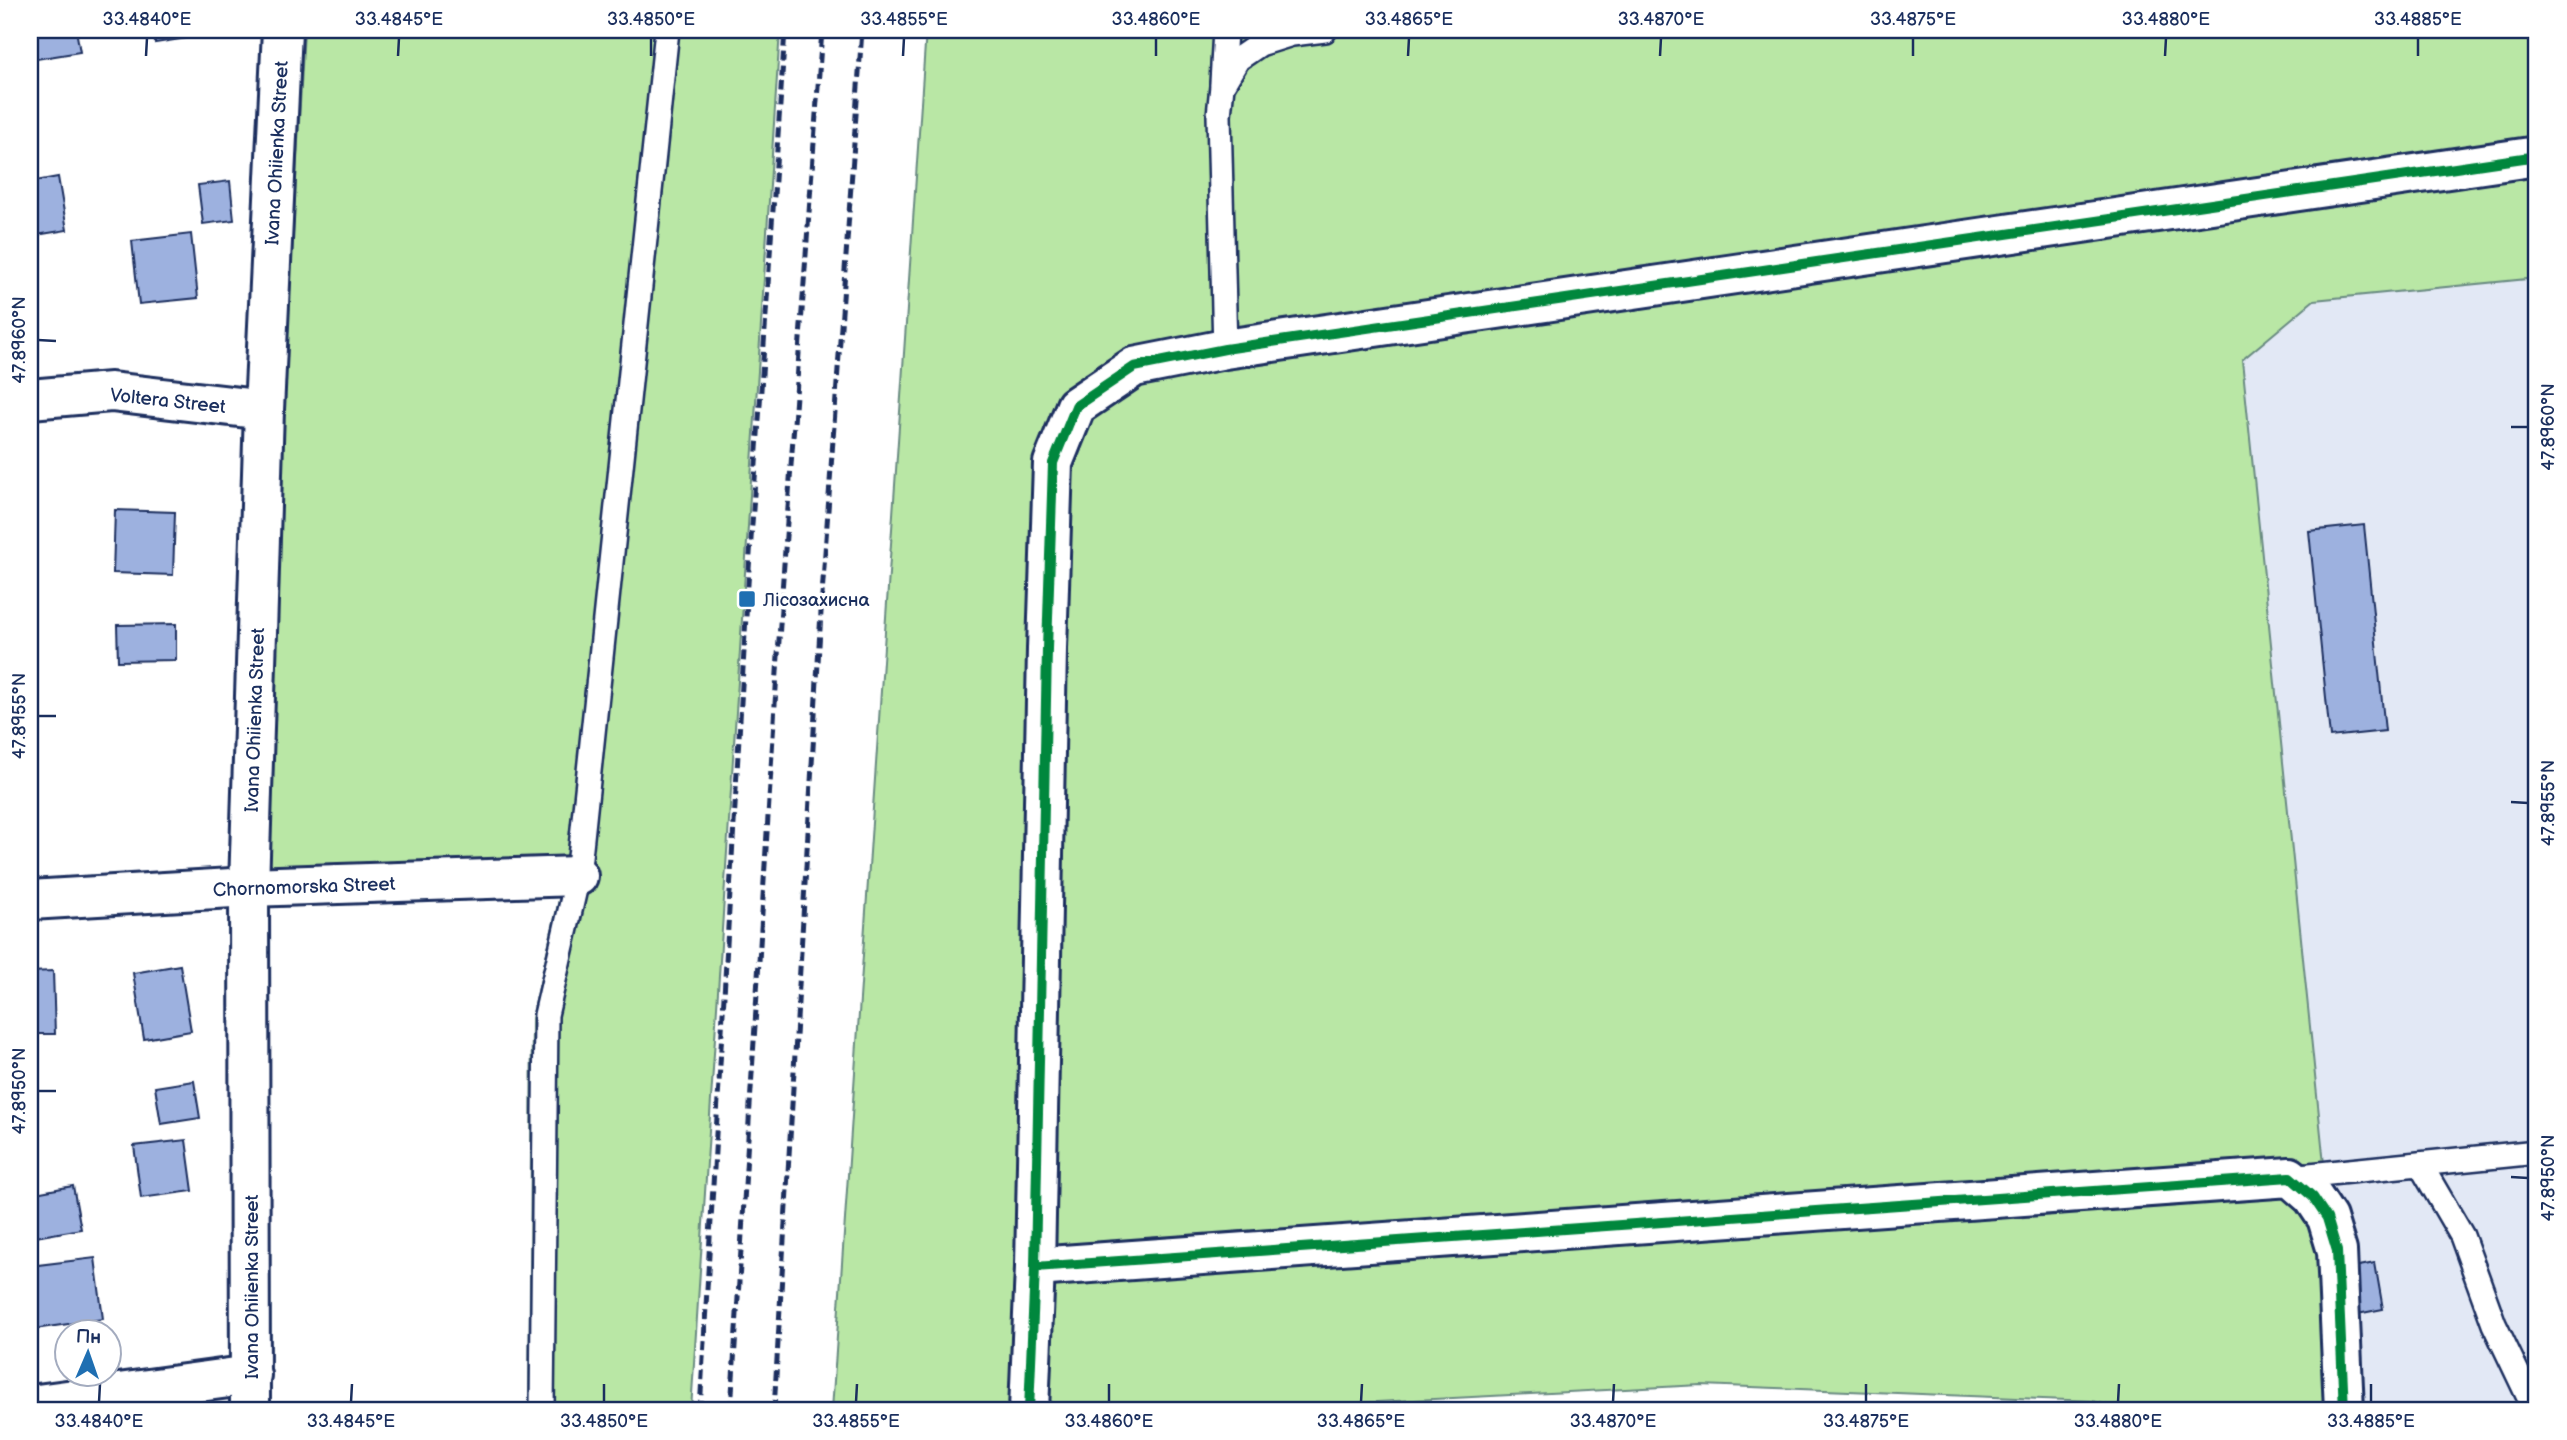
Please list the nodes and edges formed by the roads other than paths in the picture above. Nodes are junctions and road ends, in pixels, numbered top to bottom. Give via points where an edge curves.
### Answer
1 (282, 30) edge
2 (667, 30) edge
3 (1225, 30) edge
4 (1325, 30) edge
5 (1222, 86) junction
6 (2537, 156) edge
7 (1225, 349) junction
8 (30, 399) edge
9 (264, 410) junction
10 (578, 876) junction
11 (249, 887) junction
12 (30, 900) edge
13 (2537, 1152) edge
14 (2420, 1164) junction
15 (2290, 1177) junction
16 (1035, 1267) junction
17 (251, 1393) edge
18 (30, 1405) edge
19 (542, 1410) edge
20 (1029, 1410) edge
21 (2344, 1410) edge
22 (2535, 1410) edge

1 - 9 street, Ivana Ohiienka Street
2 - 10 lane
3 - 5 lane
4 - 5 lane via 1260,44 1238,59
5 - 7 lane
6 - 7 street
7 - 16 street via 1134,367 1076,407 1053,463
8 - 9 street, Voltera Street via 111,392
9 - 11 street, Ivana Ohiienka Street
10 - 11 street, Chornomorska Street
10 - 19 lane via 546,1015
11 - 12 street, Chornomorska Street
11 - 17 street, Ivana Ohiienka Street
13 - 14 lane
14 - 15 lane
14 - 22 lane via 2462,1236 2494,1324
15 - 16 street
15 - 21 street via 2313,1197 2327,1218 2337,1251
16 - 20 street
17 - 18 street

